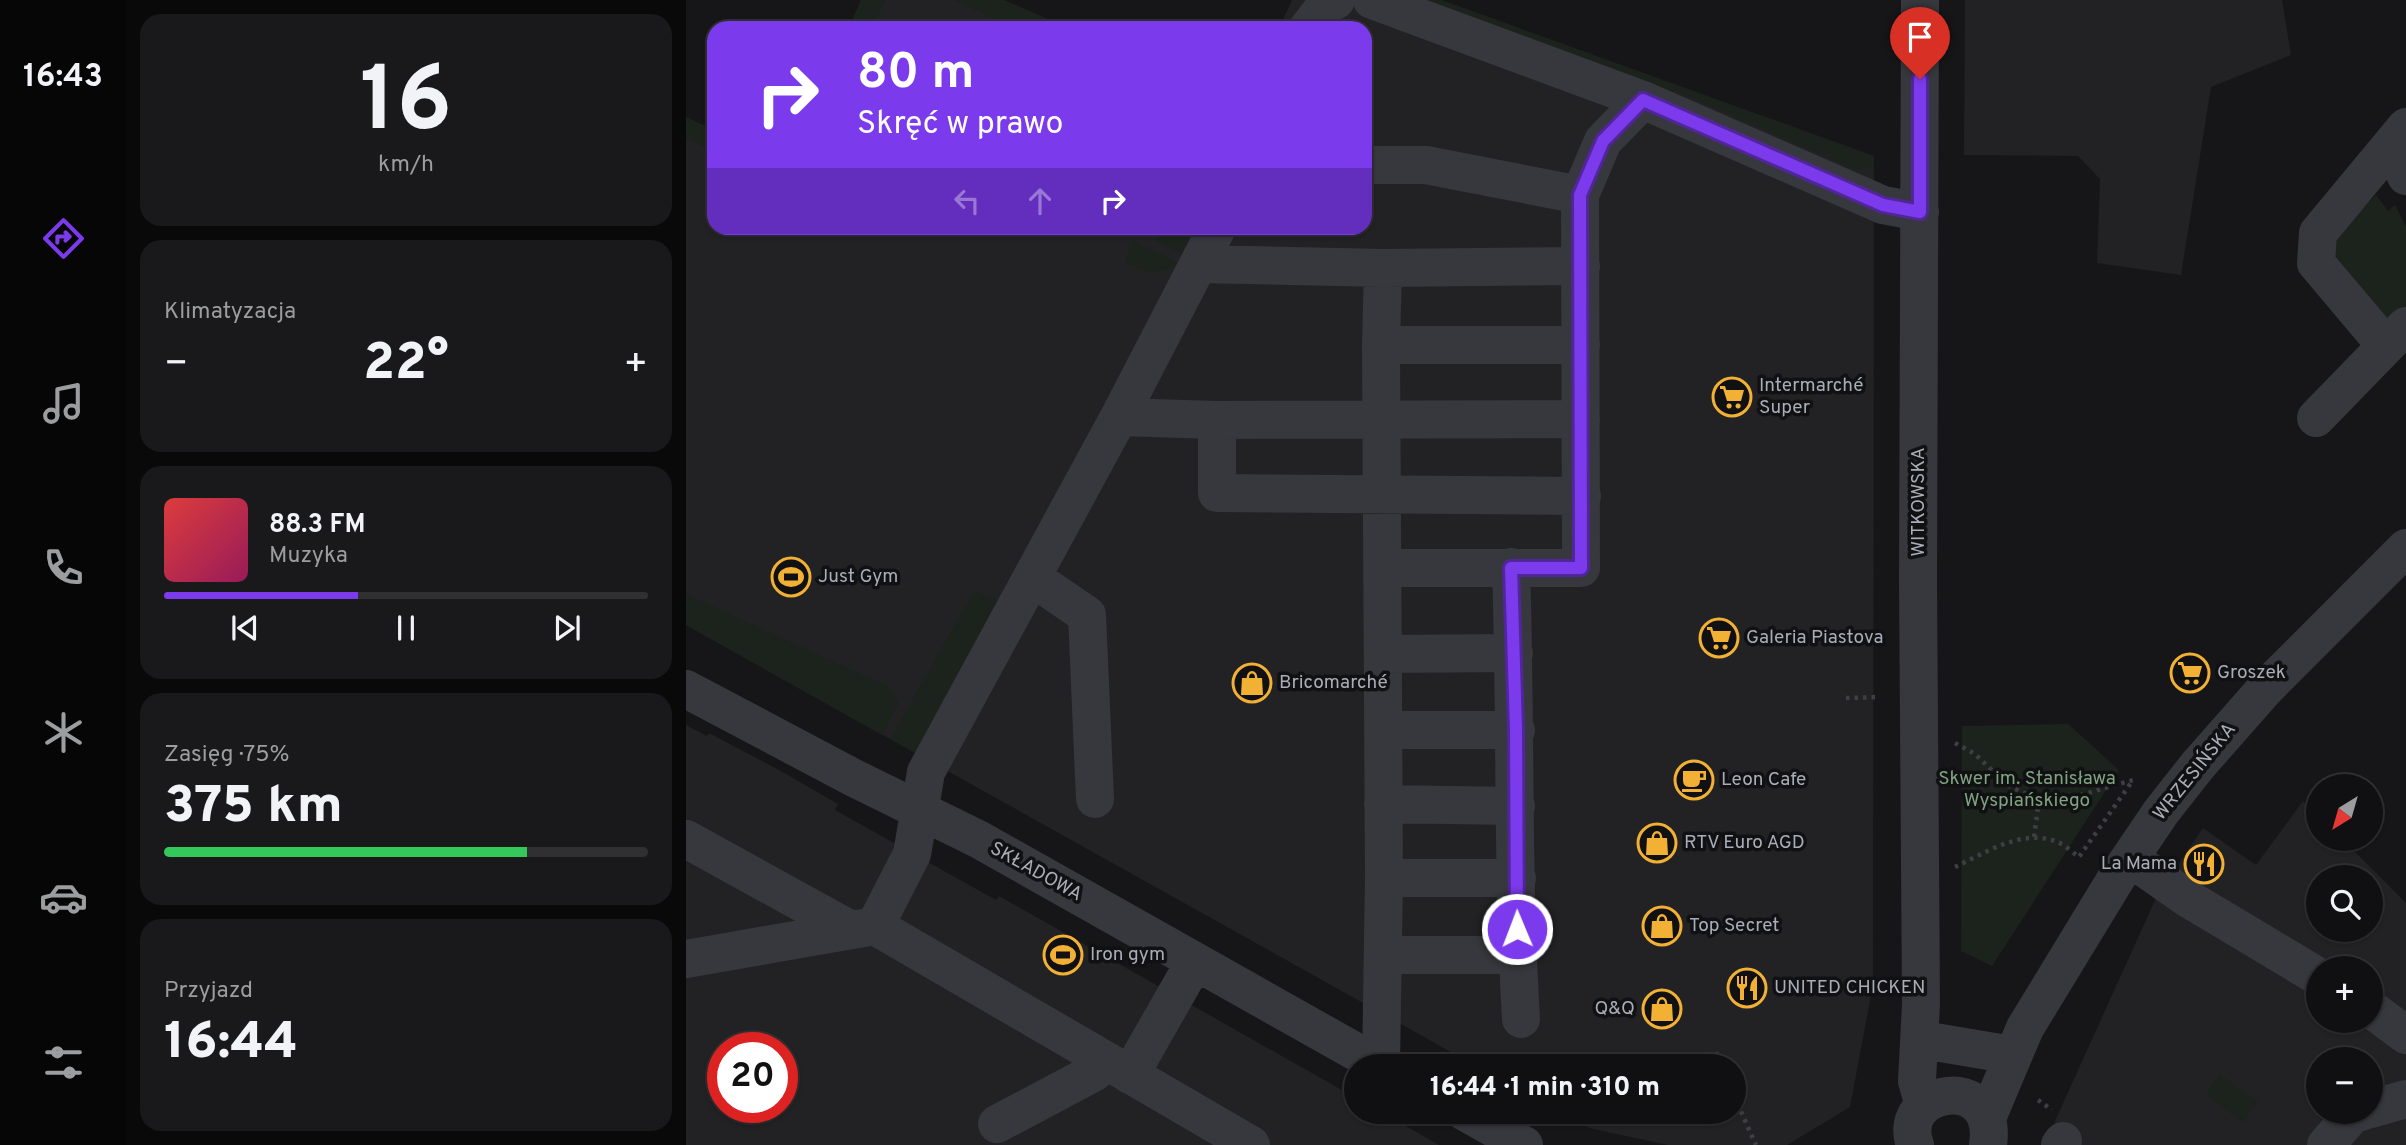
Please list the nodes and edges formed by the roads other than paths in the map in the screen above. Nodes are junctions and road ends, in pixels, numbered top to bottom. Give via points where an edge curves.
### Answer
1 (1336, 0) edge
2 (1372, 0) edge
3 (1920, 0) edge
4 (1313, 21) edge
5 (1643, 100) junction
6 (2402, 149) edge
7 (1372, 165) edge
8 (1580, 195) junction
9 (1920, 212) junction
10 (1214, 235) edge
11 (1199, 264) junction
12 (1581, 267) junction
13 (1383, 268) junction
14 (2396, 336) edge
15 (1381, 345) junction
16 (1581, 345) junction
17 (1119, 417) junction
18 (2316, 418) dead end
19 (1581, 419) junction
20 (1217, 420) junction
21 (1381, 420) junction
22 (1383, 496) junction
23 (1582, 496) junction
24 (2406, 548) edge
25 (1383, 568) junction
26 (1511, 568) junction
27 (1033, 578) junction
28 (1514, 653) junction
29 (1383, 654) junction
30 (686, 689) edge
31 (1383, 730) junction
32 (1516, 730) junction
33 (1095, 799) dead end
34 (1383, 804) junction
35 (1516, 806) junction
36 (919, 809) junction
37 (686, 839) edge
38 (2130, 858) junction
39 (1384, 878) junction
40 (1517, 878) junction
41 (863, 928) junction
42 (1384, 955) junction
43 (1517, 955) junction
44 (686, 959) edge
45 (1195, 961) junction
46 (2306, 969) edge
47 (1921, 1004) junction
48 (2383, 1018) edge
49 (1521, 1019) dead end
50 (2406, 1035) edge
51 (2012, 1041) junction
52 (1936, 1042) junction
53 (1360, 1054) edge
54 (1381, 1054) edge
55 (1116, 1067) junction
56 (2406, 1099) edge
57 (2383, 1106) edge
58 (1964, 1116) edge
59 (997, 1124) dead end
60 (1486, 1124) edge
61 (2344, 1124) edge
62 (1251, 1145) edge
63 (1524, 1145) edge
64 (1915, 1145) edge
65 (2326, 1145) edge

1 - 4 street
2 - 5 street
3 - 9 street, WITKOWSKA
5 - 8 street via 1603,141
5 - 9 street via 1883,205
6 - 14 street via 2318,233 2316,263
7 - 8 street via 1426,164
8 - 12 street
9 - 47 street, WITKOWSKA
10 - 11 street
11 - 13 street
11 - 17 street
12 - 13 street
12 - 16 street
13 - 15 street
14 - 18 street
15 - 16 street
15 - 21 street
16 - 19 street
17 - 20 street
17 - 27 street
19 - 21 street
19 - 23 street
20 - 21 street
20 - 22 street via 1217,493
21 - 22 street
22 - 23 street
22 - 25 street
23 - 26 street via 1581,568
24 - 38 street, WRZESIŃSKA via 2222,737
25 - 26 street
25 - 29 street
26 - 28 street
27 - 33 street via 1087,615
27 - 36 street via 926,772
28 - 29 street
28 - 32 street
29 - 31 street
30 - 36 street, SKŁADOWA
31 - 32 street
31 - 34 street
32 - 35 street
34 - 35 street
34 - 39 street
35 - 40 street
36 - 41 street via 912,854
36 - 45 street, SKŁADOWA
37 - 41 street
38 - 46 street
38 - 51 street, WRZESIŃSKA
39 - 40 street
39 - 42 street
40 - 43 street
41 - 44 street
41 - 55 street
42 - 43 street
42 - 54 street
43 - 49 street
45 - 53 street, SKŁADOWA
45 - 55 street
47 - 52 street, WITKOWSKA
47 - 58 street, WITKOWSKA via 1917,1081
48 - 50 street
51 - 52 street
51 - 58 street, WRZESIŃSKA
52 - 58 street, WITKOWSKA
55 - 59 street via 1095,1072
55 - 62 street
56 - 57 street
58 - 64 street via 1914,1122
60 - 63 street
61 - 65 street

